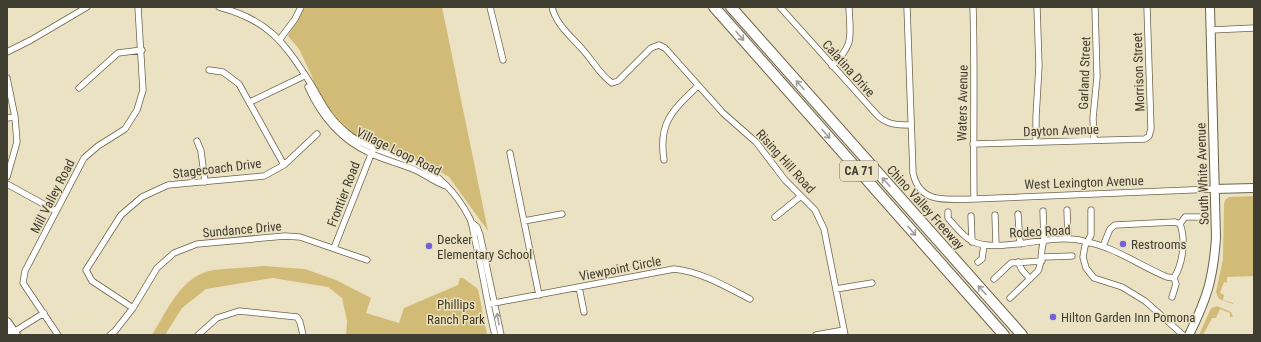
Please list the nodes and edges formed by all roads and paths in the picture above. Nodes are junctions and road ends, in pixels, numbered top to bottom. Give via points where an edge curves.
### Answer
1 (87, 7) edge
2 (138, 7) edge
3 (219, 7) edge
4 (301, 7) edge
5 (490, 7) edge
6 (552, 7) edge
7 (714, 7) edge
8 (731, 7) edge
9 (780, 7) edge
10 (849, 7) edge
11 (908, 7) edge
12 (973, 7) edge
13 (1037, 7) edge
14 (1095, 7) edge
15 (1147, 7) edge
16 (1210, 7) edge
17 (1254, 28) edge
18 (1211, 30) junction
19 (280, 39) junction
20 (142, 50) junction
21 (7, 52) edge
22 (503, 60) dead end
23 (832, 66) junction
24 (209, 70) dead end
25 (304, 76) junction
26 (7, 78) edge
27 (698, 86) junction
28 (79, 88) dead end
29 (250, 102) junction
30 (15, 117) junction
31 (7, 118) edge
32 (911, 125) junction
33 (318, 134) dead end
34 (1149, 136) joint
35 (1094, 140) junction
36 (197, 141) dead end
37 (1036, 141) junction
38 (973, 144) junction
39 (372, 151) junction
40 (510, 153) dead end
41 (664, 160) dead end
42 (284, 165) junction
43 (7, 177) edge
44 (205, 182) junction
45 (7, 184) edge
46 (1254, 188) edge
47 (1214, 189) junction
48 (801, 196) junction
49 (974, 199) junction
50 (1066, 210) dead end
51 (1091, 210) dead end
52 (56, 211) junction
53 (1043, 211) dead end
54 (948, 212) dead end
55 (562, 214) dead end
56 (1018, 214) dead end
57 (995, 215) dead end
58 (972, 216) dead end
59 (775, 217) dead end
60 (1199, 217) dead end
61 (524, 221) junction
62 (1180, 224) junction
63 (1068, 239) junction
64 (1044, 241) junction
65 (972, 242) junction
66 (1088, 242) junction
67 (996, 244) junction
68 (1020, 244) junction
69 (984, 245) junction
70 (1103, 246) junction
71 (334, 248) junction
72 (1072, 256) dead end
73 (1042, 259) junction
74 (367, 260) dead end
75 (978, 262) dead end
76 (1018, 262) junction
77 (1174, 278) junction
78 (994, 279) dead end
79 (1030, 279) junction
80 (872, 283) dead end
81 (579, 287) junction
82 (836, 289) junction
83 (539, 295) junction
84 (1172, 297) dead end
85 (1010, 298) dead end
86 (750, 299) dead end
87 (492, 304) junction
88 (133, 308) junction
89 (584, 312) dead end
90 (44, 313) junction
91 (7, 322) edge
92 (844, 332) edge
93 (11, 334) edge
94 (58, 335) edge
95 (110, 335) edge
96 (198, 335) edge
97 (303, 335) edge
98 (495, 335) edge
99 (500, 335) edge
100 (816, 335) edge
101 (1004, 335) edge
102 (1023, 335) edge
103 (1183, 335) edge
104 (1188, 335) edge

1 - 21 street
2 - 20 street, Mill Valley Road
3 - 19 street, Village Loop Road via 259,23
4 - 19 street
5 - 22 street
6 - 27 street, Rising Hill Road via 563,29 605,79 612,83 626,75 658,45 665,48
7 -> 101 highway, Chino Valley Freeway / CA 71
102 -> 8 highway, Chino Valley Freeway / CA 71
9 - 23 street, Calatina Drive
10 - 23 street via 850,42
11 - 32 street
12 - 38 street, Waters Avenue
13 - 37 street via 1039,66
14 - 35 street, Garland Street via 1097,77 1093,118
15 - 34 street, Morrison Street via 1151,128
16 - 18 street, South White Avenue
17 - 18 street
18 - 47 street, South White Avenue
19 - 25 street, Village Loop Road via 295,57
20 - 28 street via 118,53
20 - 52 street, Mill Valley Road via 143,90 137,110 125,128 84,158
23 - 32 street, Calatina Drive via 884,121
24 - 29 street via 223,72 239,84
25 - 29 street
25 - 39 street, Village Loop Road via 313,98 330,124 344,137
26 - 30 street
27 - 41 street via 670,114 666,122 662,142
27 - 48 street, Rising Hill Road via 723,113 756,142 785,180
29 - 42 street
30 - 31 street
30 - 43 street via 17,142
32 - 49 street, West Lexington Avenue via 913,173 919,189 926,195 938,199
33 - 42 street, Stagecoach Drive
34 - 35 street, Dayton Avenue via 1145,139
35 - 37 street, Dayton Avenue
36 - 44 street via 201,151
37 - 38 street, Dayton Avenue
38 - 49 street, Waters Avenue
39 - 71 street, Frontier Road
39 - 87 street, Village Loop Road via 446,186 458,200 472,224
40 - 61 street
42 - 44 street, Stagecoach Drive via 264,176
44 - 88 street, Stagecoach Drive via 168,185 142,197 121,215 86,270 92,281
45 - 52 street
46 - 47 street, West Lexington Avenue
47 - 49 street, West Lexington Avenue
47 - 104 street, South White Avenue via 1214,269 1203,307
48 - 59 street
48 - 82 street, Rising Hill Road via 815,210 824,229
50 - 63 street
51 - 66 street via 1091,235
52 - 90 street, Mill Valley Road via 25,271 23,283
53 - 64 street
54 - 65 street via 948,218
55 - 61 street
56 - 68 street
57 - 67 street
58 - 65 street
60 - 62 street via 1185,217
61 - 83 street
62 - 70 street via 1175,222 1115,225 1110,229
62 - 77 street via 1183,232 1182,249 1179,270
63 - 64 street, Rodeo Road
63 - 66 street, Rodeo Road
64 - 68 street, Rodeo Road
64 - 73 street
65 - 69 street, Rodeo Road
66 - 70 street, Rodeo Road
66 - 103 street via 1083,257 1086,268 1094,278 1122,287 1145,301
67 - 68 street, Rodeo Road
67 - 69 street, Rodeo Road
69 - 75 street via 982,259
70 - 77 street, Rodeo Road via 1158,273
71 - 74 street, Sundance Drive
71 - 88 street, Sundance Drive via 300,237 285,236 197,244 174,253 157,268
72 - 73 street
73 - 76 street
73 - 79 street via 1038,271
76 - 78 street via 1011,263
76 - 79 street
77 - 84 street via 1176,284
79 - 85 street
80 - 82 street
81 - 83 street, Viewpoint Circle
81 - 86 street, Viewpoint Circle via 674,269 688,270 707,277
81 - 89 street
82 - 92 street, Rising Hill Road
83 - 87 street, Viewpoint Circle
87 - 98 street, Village Loop Road
99 -> 87 street, Village Loop Road
88 - 95 street, Sundance Drive
90 - 93 street
90 - 94 street, Mill Valley Road
91 - 93 street
92 - 100 street
96 - 97 street via 217,318 239,311 297,317

